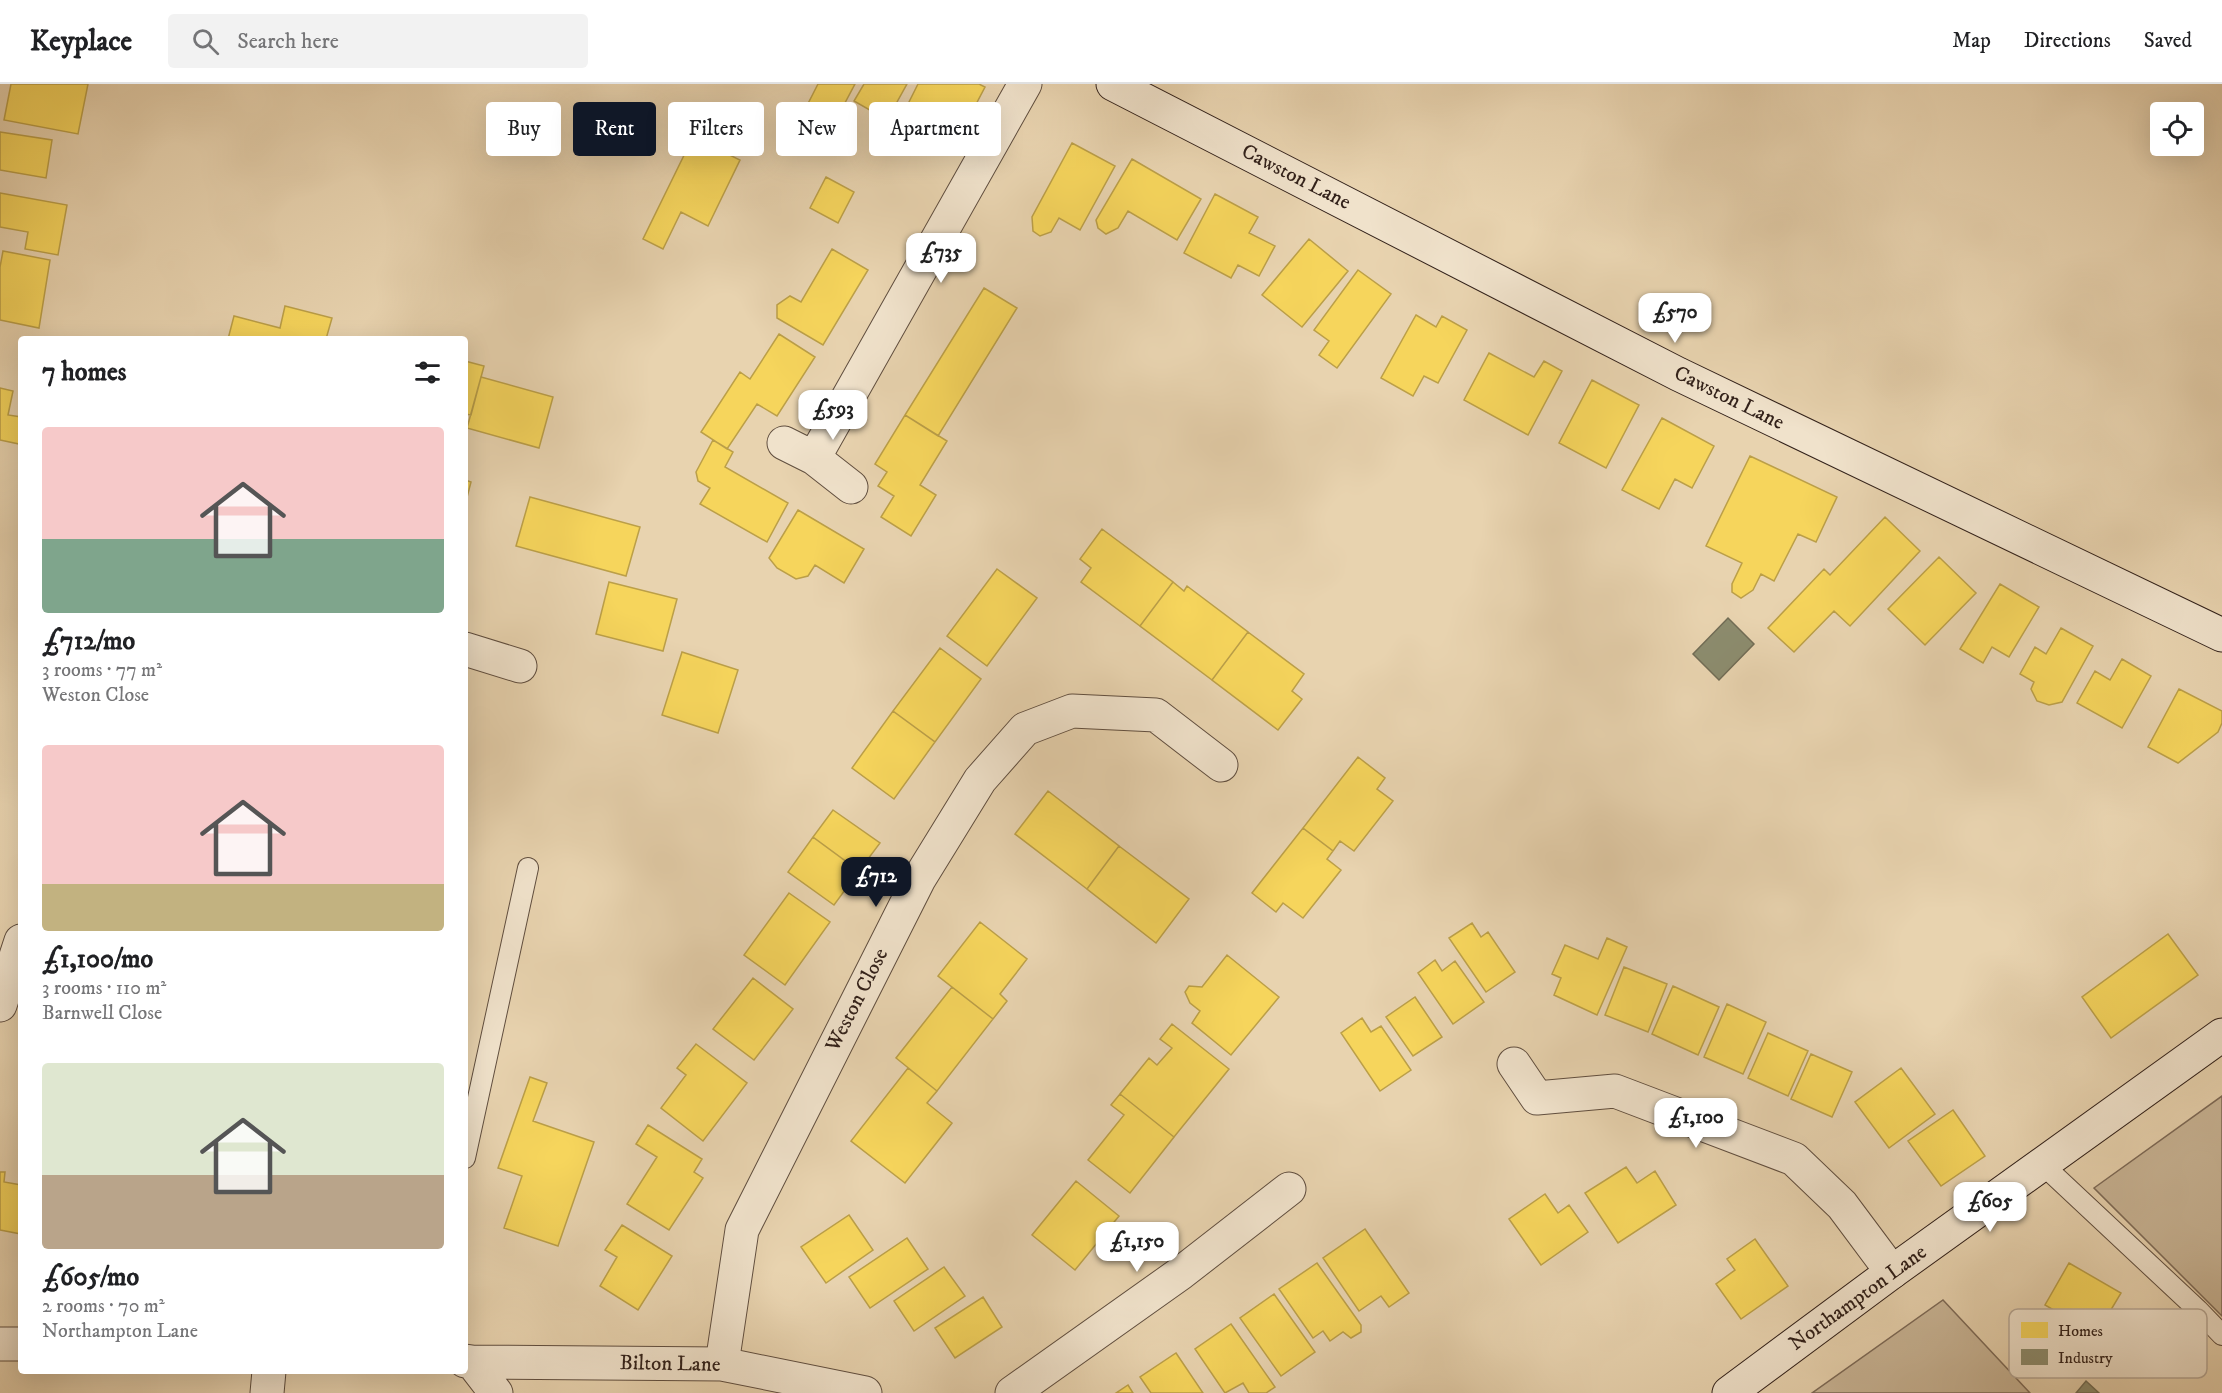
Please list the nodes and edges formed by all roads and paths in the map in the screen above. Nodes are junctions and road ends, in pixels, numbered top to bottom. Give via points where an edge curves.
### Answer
1 (1024, 84) edge
2 (1113, 84) edge
3 (784, 443) dead end
4 (814, 458) junction
5 (851, 487) dead end
6 (2222, 635) edge
7 (468, 650) edge
8 (520, 666) dead end
9 (1221, 765) dead end
10 (528, 868) dead end
11 (18, 950) edge
12 (0, 1005) edge
13 (2222, 1035) edge
14 (1514, 1064) dead end
15 (468, 1144) edge
16 (2042, 1164) junction
17 (1289, 1189) dead end
18 (1892, 1272) junction
19 (2197, 1309) edge
20 (2207, 1319) edge
21 (2222, 1335) edge
22 (0, 1344) edge
23 (18, 1344) edge
24 (468, 1362) edge
25 (722, 1364) junction
26 (269, 1374) edge
27 (267, 1393) edge
28 (496, 1393) edge
29 (866, 1393) edge
30 (1012, 1393) edge
31 (1729, 1393) edge

1 - 4 street
2 - 6 street, Cawston Lane via 1678,374
3 - 4 street
4 - 5 street
7 - 8 street
9 - 25 street, Weston Close via 1156,715 1072,711 1025,729 980,780 919,879 742,1230
10 - 15 lane
11 - 12 street
13 - 16 street, Northampton Lane
14 - 18 street via 1537,1098 1615,1091 1794,1159 1842,1205
16 - 18 street, Northampton Lane
16 - 19 lane
17 - 30 street via 1181,1273
18 - 31 street, Northampton Lane
20 - 21 lane
22 - 23 street
24 - 25 street, Bilton Lane
24 - 28 street, Bilton Lane
25 - 29 street, Bilton Lane
26 - 27 street

